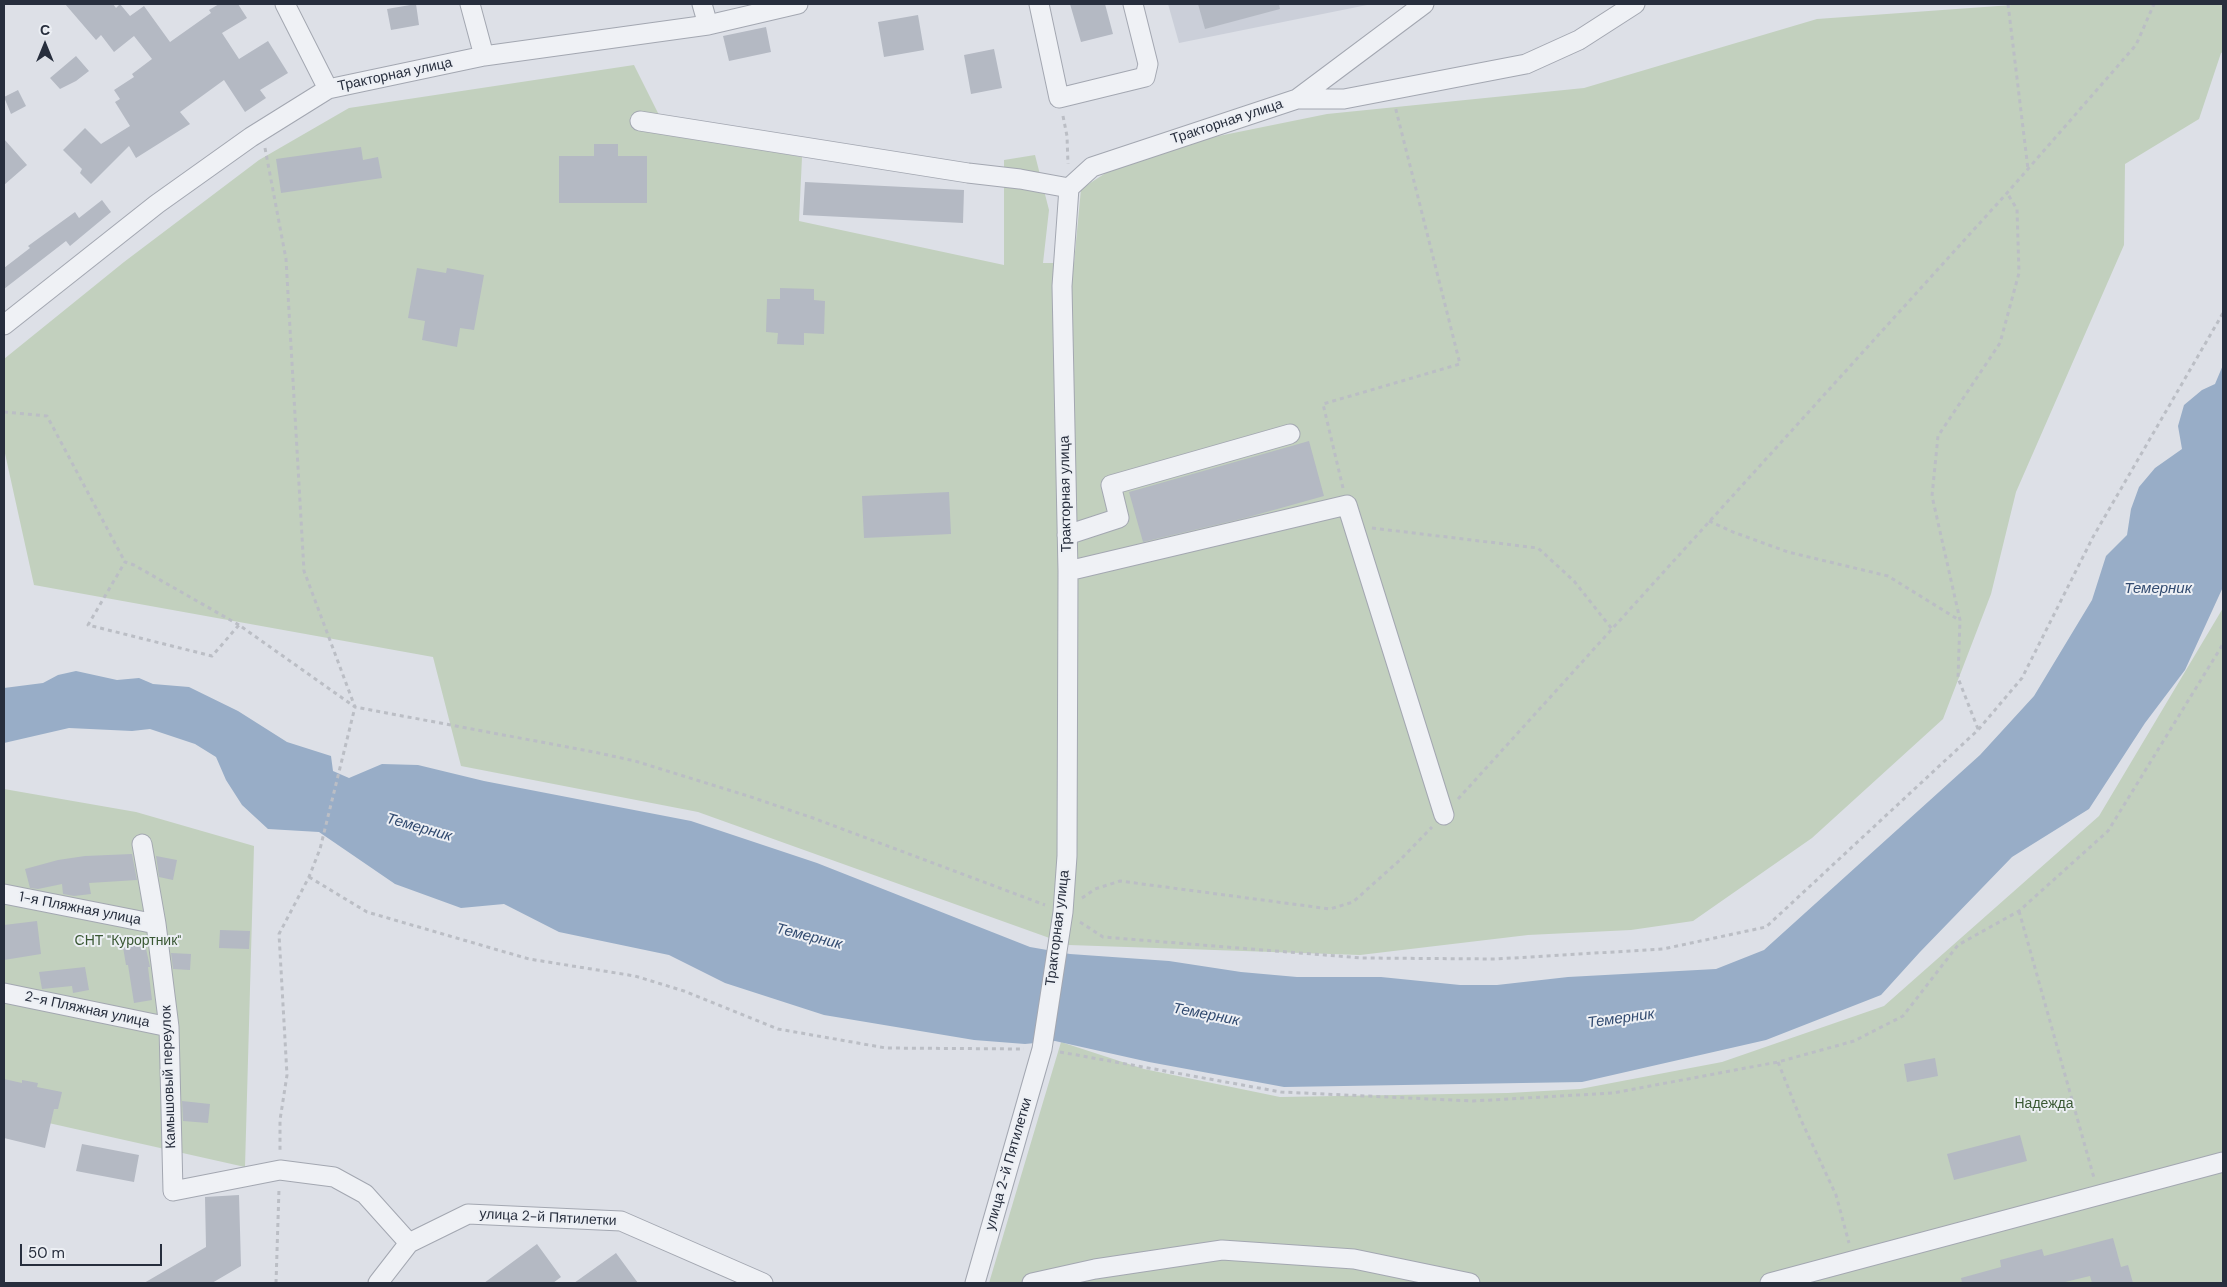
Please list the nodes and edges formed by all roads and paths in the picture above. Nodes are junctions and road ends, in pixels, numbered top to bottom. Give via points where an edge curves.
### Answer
1 (285, 4) edge
2 (470, 4) edge
3 (702, 4) edge
4 (798, 4) edge
5 (1038, 4) edge
6 (1133, 4) edge
7 (1424, 4) edge
8 (1635, 4) edge
9 (2008, 4) edge
10 (2154, 4) edge
11 (708, 25) junction
12 (484, 56) junction
13 (328, 89) junction
14 (1391, 90) junction
15 (1059, 98) junction
16 (1297, 99) junction
17 (640, 122) dead end
18 (261, 131) junction
19 (2028, 170) junction
20 (1069, 188) junction
21 (2007, 194) junction
22 (2223, 312) edge
23 (4, 325) edge
24 (4, 412) edge
25 (1290, 434) dead end
26 (1347, 505) junction
27 (1709, 521) junction
28 (1353, 526) junction
29 (1066, 536) junction
30 (125, 562) junction
31 (1068, 571) junction
32 (1960, 620) junction
33 (239, 625) junction
34 (1612, 629) junction
35 (2223, 644) edge
36 (355, 707) junction
37 (1978, 730) junction
38 (1444, 815) junction
39 (142, 844) dead end
40 (309, 876) junction
41 (4, 894) edge
42 (2019, 911) junction
43 (1064, 912) junction
44 (156, 924) junction
45 (4, 993) edge
46 (169, 1027) junction
47 (1042, 1047) junction
48 (1778, 1062) junction
49 (2223, 1162) edge
50 (280, 1170) junction
51 (2098, 1195) junction
52 (409, 1243) junction
53 (1854, 1261) junction
54 (276, 1283) edge
55 (378, 1283) edge
56 (763, 1283) edge
57 (975, 1283) edge
58 (1032, 1283) edge
59 (1470, 1283) edge
60 (1770, 1283) edge

1 - 13 street
2 - 12 street
3 - 11 street
4 - 11 street, Тракторная улица
5 - 15 street
6 - 15 street via 1148,64 1145,77
7 - 16 street, Тракторная улица
8 - 14 street, Тракторная улица via 1580,40 1526,64
9 - 19 path
10 - 19 path via 2136,45
11 - 12 street, Тракторная улица
12 - 13 street, Тракторная улица
13 - 18 street, Тракторная улица
14 - 16 street, Тракторная улица via 1344,99
14 - 26 path via 1460,364 1323,404
15 - 20 path via 1067,136
16 - 20 street, Тракторная улица via 1092,167
17 - 20 street
18 - 23 street, Тракторная улица via 157,204
18 - 36 path via 286,260 304,571
19 - 21 path
20 - 29 street, Тракторная улица via 1062,286
21 - 27 path
21 - 32 path via 2017,209 2019,273 2000,343 1938,436 1932,496
22 - 37 path via 2093,537 2022,678
24 - 30 path via 47,416
25 - 29 street via 1111,485 1119,518
26 - 28 street
26 - 31 street
27 - 32 path via 1788,552 1888,576
27 - 34 path
28 - 34 path via 1538,548 1574,580
28 - 38 street
29 - 31 street, Тракторная улица
30 - 33 path
30 - 33 path via 88,625 212,656
31 - 43 street, Тракторная улица
32 - 37 path via 1958,678
33 - 36 path
34 - 38 path
35 - 42 path via 2108,831
36 - 40 path via 320,849
36 - 43 path via 635,761 795,812
37 - 43 path via 1766,927 1663,949 1496,959 1362,958 1104,938
38 - 43 path via 1353,902 1330,909 1120,881 1096,889
39 - 44 street, Камышовый переулок
40 - 47 path via 367,912 529,959 635,976 684,991 778,1029 886,1048
40 - 50 path via 279,934 287,1075 280,1120
41 - 44 street, 1-я Пляжная улица
42 - 48 path via 1958,945 1903,1016 1854,1041
42 - 51 path
43 - 47 street, Тракторная улица
44 - 46 street, Камышовый переулок
45 - 46 street, 2-я Пляжная улица
46 - 50 street, Камышовый переулок via 173,1191
47 - 48 path via 1281,1092 1473,1102 1613,1093
47 - 57 street, улица 2-й Пятилетки
48 - 53 path via 1836,1195
49 - 51 street
50 - 52 street via 334,1177 365,1194
50 - 54 path
51 - 53 street
52 - 55 street, улица 2-й Пятилетки
52 - 56 street, улица 2-й Пятилетки via 468,1214 621,1221
53 - 60 street
58 - 59 street via 1095,1269 1222,1250 1354,1259

